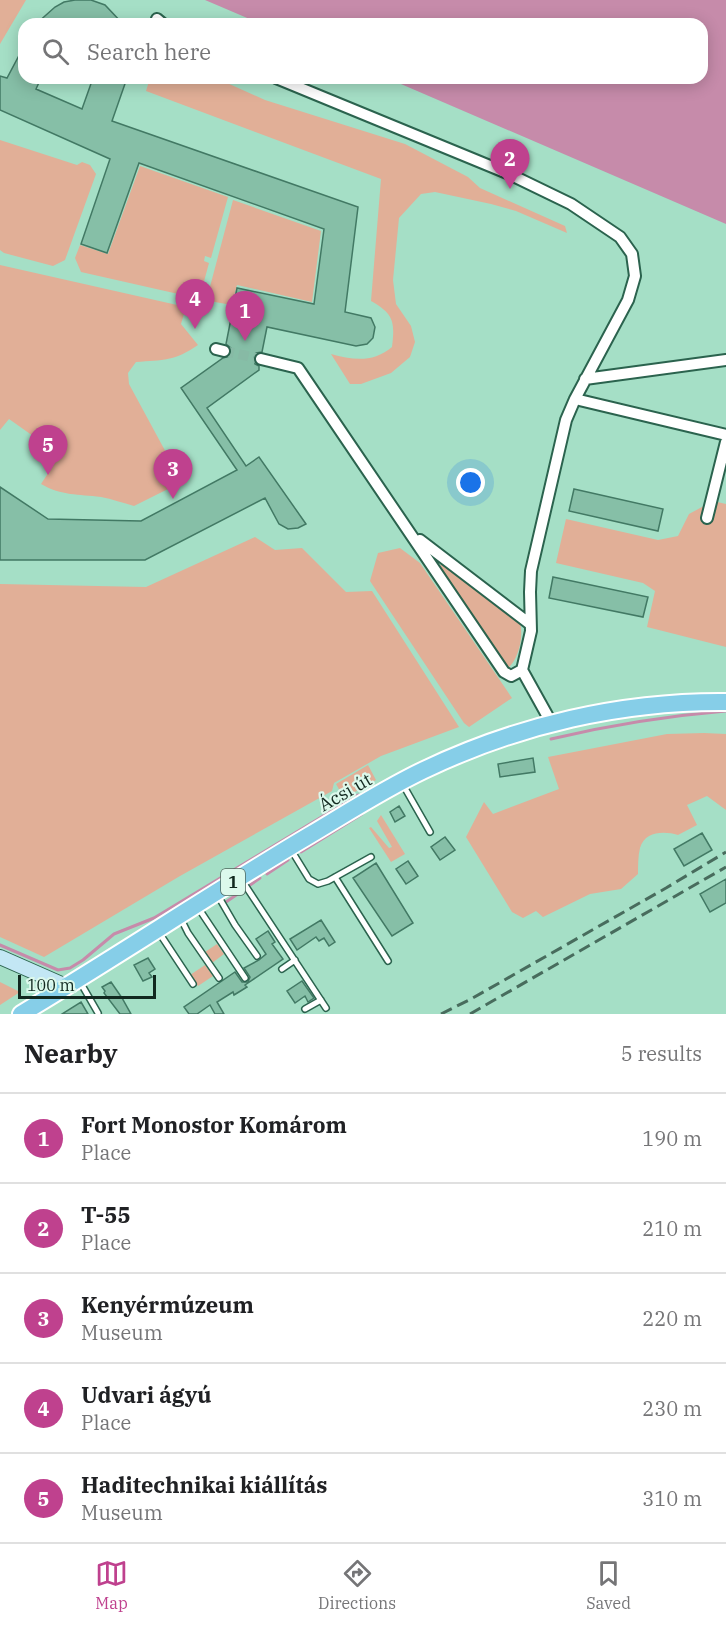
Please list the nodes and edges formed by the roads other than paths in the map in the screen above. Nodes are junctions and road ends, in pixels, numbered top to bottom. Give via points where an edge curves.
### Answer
1 (291, 84) edge
2 (261, 359) tunnel mouth
3 (726, 360) edge
4 (585, 379) junction
5 (574, 399) junction
6 (726, 435) edge
7 (726, 442) edge
8 (707, 518) dead end
9 (412, 535) junction
10 (445, 560) junction
11 (436, 572) junction
12 (530, 624) junction
13 (522, 670) junction
14 (726, 702) edge
15 (552, 724) junction
16 (401, 782) junction
17 (430, 832) dead end
18 (290, 847) junction
19 (371, 857) dead end
20 (240, 877) junction
21 (335, 877) junction
22 (216, 892) junction
23 (196, 905) junction
24 (179, 916) junction
25 (157, 929) junction
26 (257, 956) dead end
27 (0, 957) edge
28 (295, 960) junction
29 (388, 961) dead end
30 (282, 969) dead end
31 (219, 978) dead end
32 (245, 978) dead end
33 (72, 982) junction
34 (194, 984) dead end
35 (321, 1000) junction
36 (326, 1008) dead end
37 (305, 1009) dead end
38 (98, 1013) edge
39 (21, 1014) edge

1 - 4 street via 507,173 571,204 621,237 632,254 635,276 628,300
2 - 9 street via 298,368
3 - 4 street
4 - 5 street
5 - 6 street
5 - 12 street via 531,571
7 - 8 street
9 - 10 street
9 - 11 street
10 - 11 street via 438,563
10 - 12 street
11 - 13 street via 504,672 511,676
12 - 13 street
13 - 15 street
14 - 15 main road, Ácsi út / 1 via 641,705
15 - 16 main road, Ácsi út / 1 via 485,745
16 - 17 lane
16 - 18 main road, Ácsi út / 1
18 - 20 main road, Ácsi út / 1
18 - 21 lane via 312,882 322,884
19 - 21 lane
20 - 22 main road, Ácsi út / 1
20 - 28 lane
21 - 29 lane
22 - 23 main road, Ácsi út / 1
22 - 26 lane
23 - 24 main road, Ácsi út / 1
23 - 32 lane
24 - 25 main road, Ácsi út / 1
24 - 31 lane
25 - 33 main road, Ácsi út / 1
25 - 34 lane
27 - 33 street
28 - 30 lane
28 - 35 lane
33 - 38 lane
33 - 39 main road, Ácsi út / 1
35 - 36 lane
35 - 37 lane

